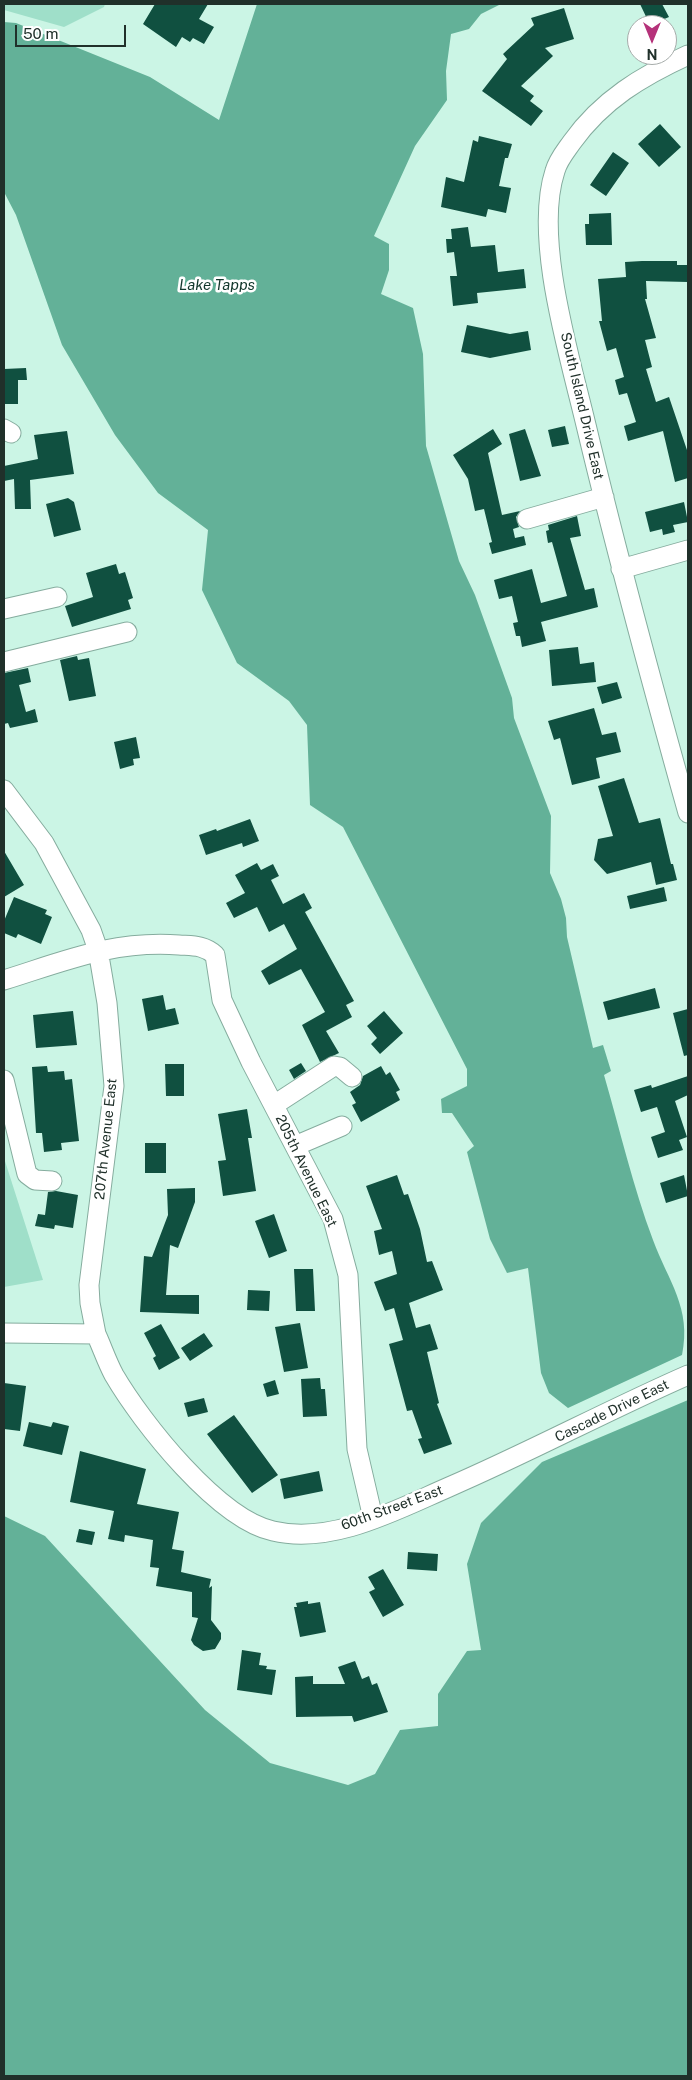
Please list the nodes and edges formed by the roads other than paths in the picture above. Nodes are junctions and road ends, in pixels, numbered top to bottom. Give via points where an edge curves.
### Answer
1 (688, 55) edge
2 (604, 497) junction
3 (527, 519) dead end
4 (688, 550) edge
5 (621, 569) junction
6 (57, 597) dead end
7 (4, 609) edge
8 (127, 632) dead end
9 (4, 662) edge
10 (4, 790) edge
11 (688, 813) edge
12 (98, 950) junction
13 (4, 980) edge
14 (352, 1077) dead end
15 (4, 1080) edge
16 (274, 1105) junction
17 (342, 1126) dead end
18 (295, 1146) junction
19 (52, 1181) dead end
20 (4, 1333) edge
21 (96, 1334) junction
22 (688, 1374) edge
23 (536, 1447) joint
24 (373, 1518) junction

1 - 2 street, South Island Drive East via 642,77 594,116 560,159 551,185 548,244 554,282
2 - 3 street
2 - 5 street, South Island Drive East
4 - 5 street
5 - 11 street, South Island Drive East
6 - 7 street
8 - 9 street
10 - 12 street, 207th Avenue East via 44,843 91,930
12 - 13 street
12 - 16 street, 205th Avenue East via 156,943 200,946 215,955 222,1000
12 - 21 street, 207th Avenue East via 111,1032 114,1086 89,1285
14 - 16 street via 334,1066
15 - 19 street via 27,1174 35,1180
16 - 18 street, 205th Avenue East
17 - 18 street
18 - 24 street, 205th Avenue East via 333,1219 348,1275 357,1449
20 - 21 street
21 - 24 street, 60th Street East via 113,1374 146,1422 184,1467 242,1519 272,1531 293,1534 347,1527
22 - 23 street, Cascade Drive East
23 - 24 street, 60th Street East

